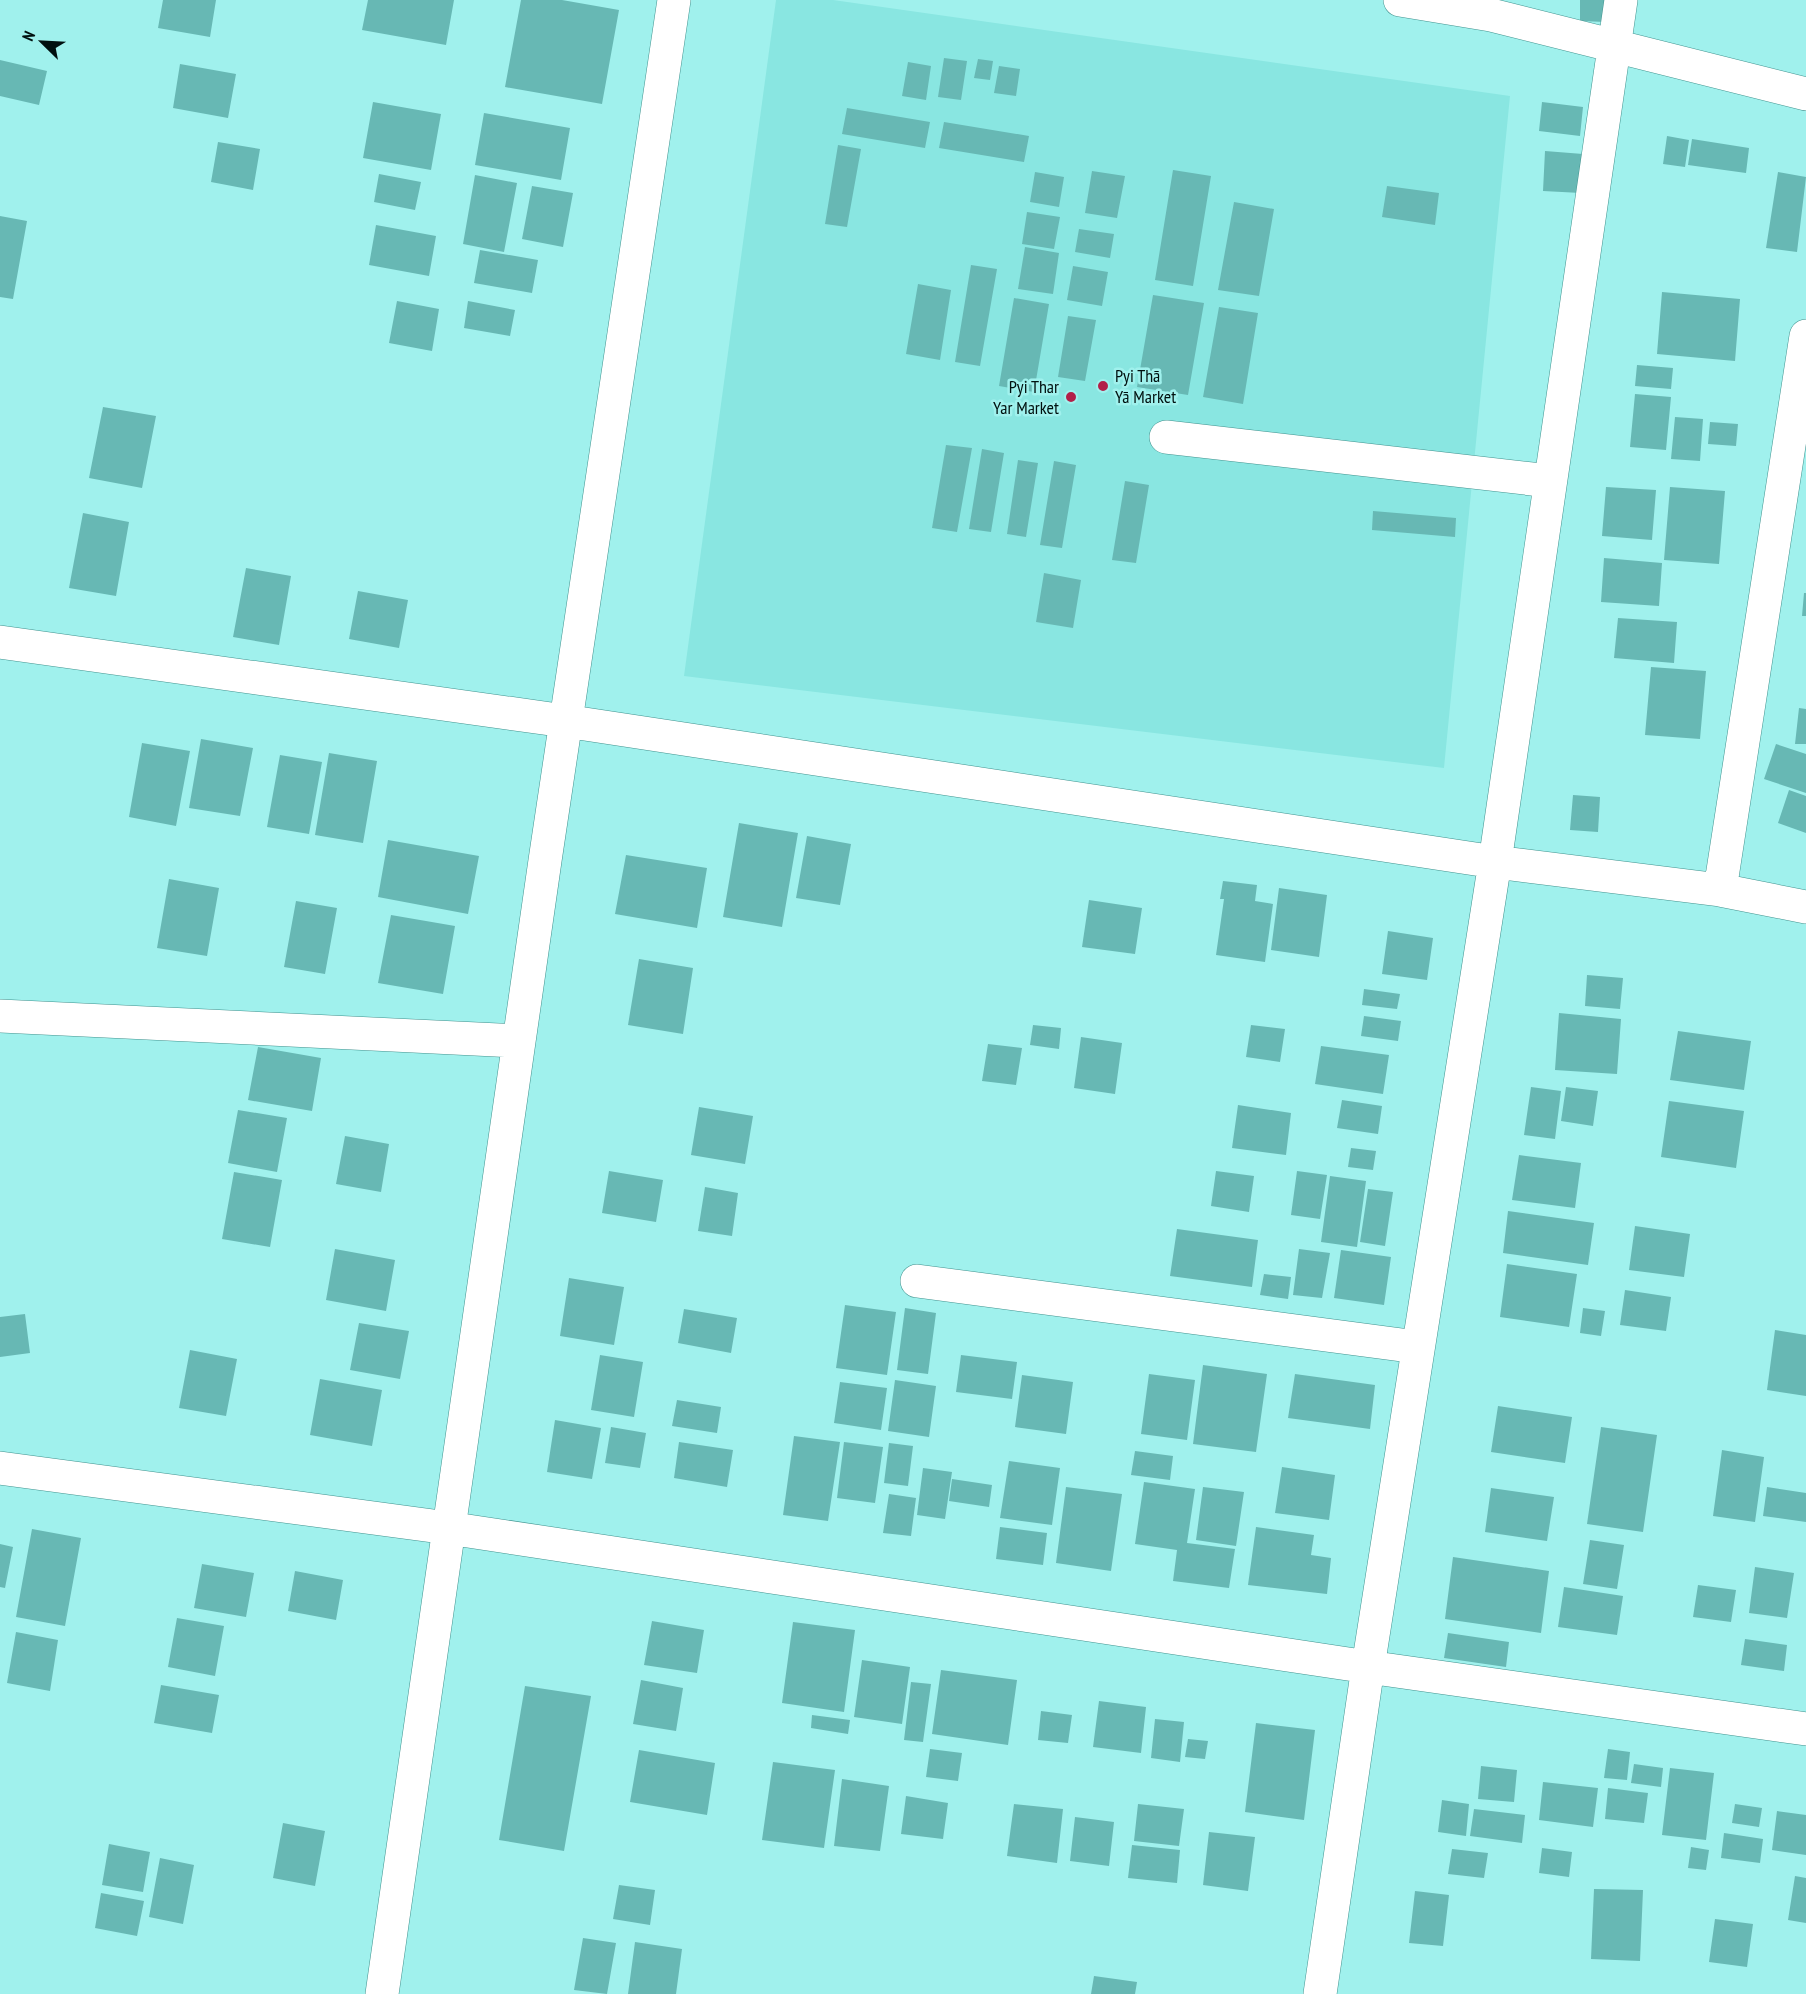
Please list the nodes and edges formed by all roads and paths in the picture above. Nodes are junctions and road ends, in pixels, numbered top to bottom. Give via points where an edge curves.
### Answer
1 (674, 0) edge
2 (1400, 0) edge
3 (1621, 0) edge
4 (1615, 46) junction
5 (1806, 94) edge
6 (1806, 336) edge
7 (1166, 437) dead end
8 (1550, 481) junction
9 (0, 642) edge
10 (565, 721) junction
11 (1495, 862) junction
12 (1720, 890) junction
13 (1806, 907) edge
14 (0, 1016) edge
15 (518, 1041) junction
16 (917, 1281) dead end
17 (1418, 1347) junction
18 (0, 1468) edge
19 (448, 1528) junction
20 (1368, 1667) junction
21 (1806, 1729) edge
22 (382, 1994) edge
23 (1320, 1994) edge

1 - 10 street
2 - 4 street via 1491,15
3 - 4 street
4 - 5 street
4 - 8 street
6 - 12 street
7 - 8 street
8 - 11 street
9 - 10 street
10 - 11 street
10 - 15 street
11 - 12 street
11 - 17 street
12 - 13 street
14 - 15 street
15 - 19 street
16 - 17 street
17 - 20 street
18 - 19 street
19 - 20 street
19 - 22 street
20 - 21 street
20 - 23 street

